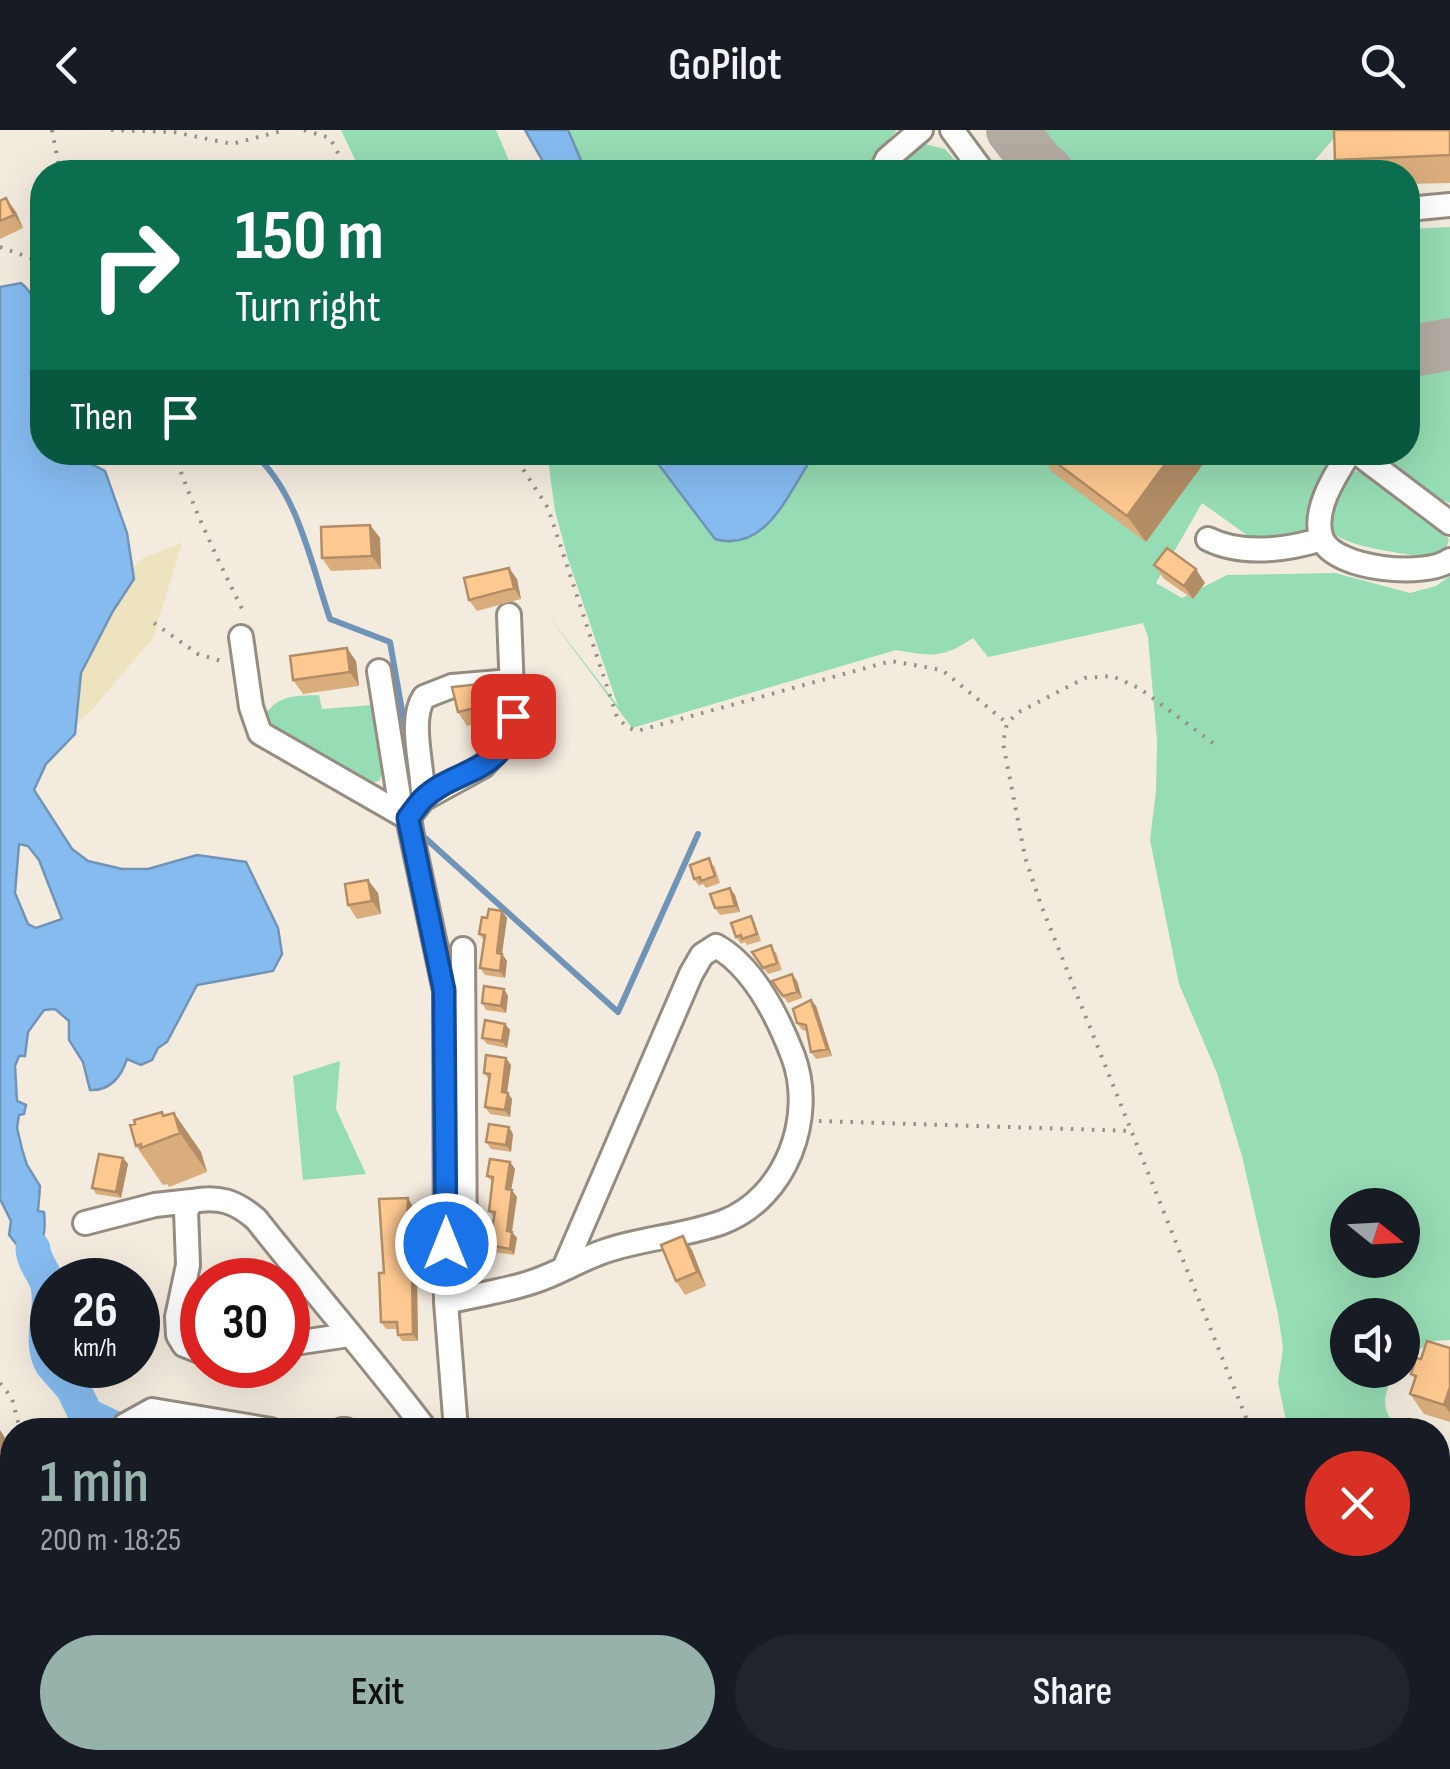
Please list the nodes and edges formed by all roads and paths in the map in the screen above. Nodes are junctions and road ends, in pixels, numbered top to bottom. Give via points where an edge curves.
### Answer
1 (52, 130) edge
2 (111, 130) edge
3 (285, 130) edge
4 (304, 130) edge
5 (921, 130) edge
6 (952, 130) edge
7 (58, 160) edge
8 (342, 160) edge
9 (886, 160) edge
10 (974, 160) edge
11 (1450, 205) edge
12 (1420, 208) edge
13 (0, 247) edge
14 (30, 258) edge
15 (179, 465) edge
16 (520, 465) edge
17 (1345, 465) edge
18 (1371, 465) edge
19 (1450, 523) edge
20 (1208, 539) dead end
21 (1322, 539) junction
22 (1450, 560) edge
23 (509, 614) dead end
24 (154, 622) dead end
25 (241, 637) joint
26 (244, 664) junction
27 (379, 671) dead end
28 (511, 681) junction
29 (1007, 723) junction
30 (1212, 743) dead end
31 (423, 799) junction
32 (408, 818) junction
33 (464, 949) dead end
34 (801, 1120) junction
35 (1134, 1131) junction
36 (192, 1200) junction
37 (85, 1224) dead end
38 (188, 1258) edge
39 (564, 1268) junction
40 (454, 1300) junction
41 (180, 1303) edge
42 (348, 1336) junction
43 (180, 1338) edge
44 (310, 1341) edge
45 (0, 1383) edge
46 (19, 1418) edge
47 (138, 1418) edge
48 (200, 1418) edge
49 (417, 1418) edge
50 (456, 1418) edge
51 (1246, 1418) edge

1 - 7 path
2 - 3 path via 174,132 232,144
4 - 8 path via 330,138
5 - 9 street
6 - 10 street
11 - 12 street
13 - 14 path
15 - 25 path via 245,616 249,636
16 - 29 path via 548,508 627,727 637,731 890,661 942,670
17 - 21 street via 1327,494
18 - 19 street
20 - 21 street via 1247,550
21 - 22 street via 1337,554 1397,569 1424,571
23 - 28 street
24 - 26 path via 198,654
25 - 26 street
26 - 32 street via 260,732
27 - 32 street
28 - 31 street via 511,730 500,752
28 - 31 street via 452,686 424,697 416,722
29 - 30 path via 1085,678 1112,676 1139,688
29 - 35 path via 1003,743 1025,857
31 - 32 street
32 - 40 street via 444,990
33 - 40 street via 465,1255
34 - 35 path
34 - 39 street via 781,1171 755,1204 725,1221 607,1250
34 - 39 street via 802,1088 780,1026 756,984 716,946 692,974
35 - 51 path
36 - 37 street
36 - 38 street via 186,1212
36 - 42 street via 224,1198 256,1219
39 - 40 street via 534,1282
40 - 50 street
41 - 43 street
42 - 44 street
42 - 49 street
45 - 46 path
47 - 48 street via 152,1410

